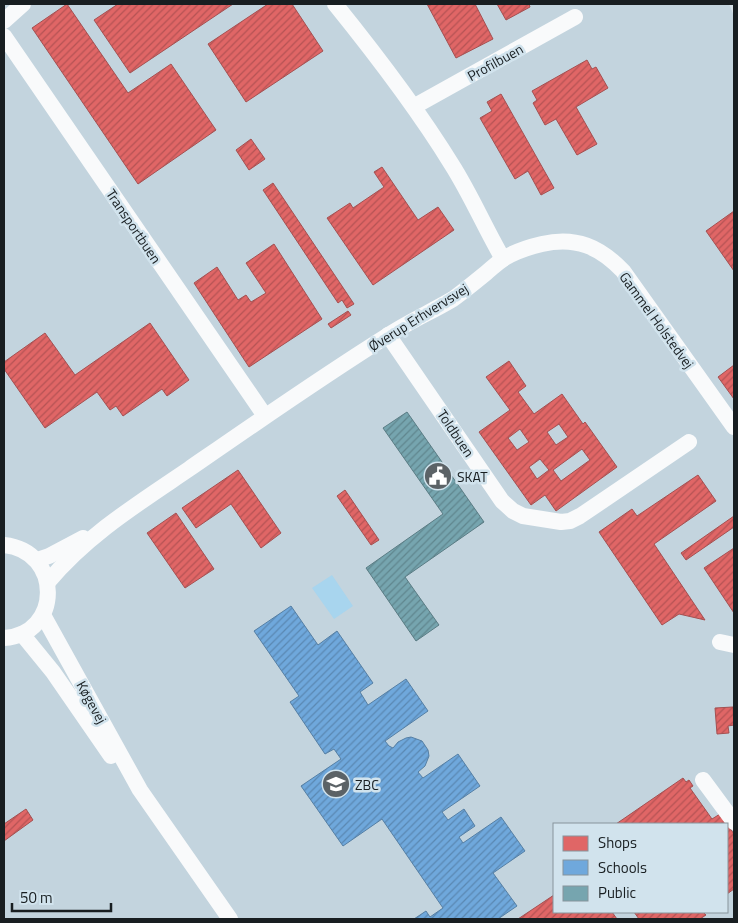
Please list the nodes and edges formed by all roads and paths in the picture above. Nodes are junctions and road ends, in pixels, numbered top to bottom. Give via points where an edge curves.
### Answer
1 (23, 4) edge
2 (335, 4) edge
3 (575, 17) dead end
4 (4, 21) edge
5 (4, 36) edge
6 (415, 106) junction
7 (502, 259) junction
8 (388, 334) junction
9 (265, 416) junction
10 (734, 427) edge
11 (689, 442) dead end
12 (103, 528) junction
13 (4, 545) edge
14 (37, 560) junction
15 (48, 582) junction
16 (43, 615) junction
17 (22, 634) junction
18 (4, 638) edge
19 (703, 780) dead end
20 (140, 790) junction
21 (734, 822) edge
22 (230, 919) edge

1 - 4 street
2 - 6 street
3 - 6 street, Profilbuen
5 - 9 street, Transportbuen
6 - 7 street via 453,167
7 - 8 street, Øverup Erhvervsvej via 453,298
7 - 10 street, Gammel Holstedvej via 529,247 557,241 586,245 611,258
8 - 9 street, Øverup Erhvervsvej
8 - 11 street, Toldbuen via 502,501 522,516 561,522 580,516
9 - 12 street, Øverup Erhvervsvej
12 - 14 street, Øverup Erhvervsvej
12 - 15 street, Øverup Erhvervsvej
13 - 14 street via 21,549
14 - 15 street
15 - 16 street via 48,599
16 - 17 street
16 - 20 street, Køgevej
17 - 18 street
17 - 20 street, Køgevej via 53,672 108,752
19 - 21 street
20 - 22 street, Køgevej

